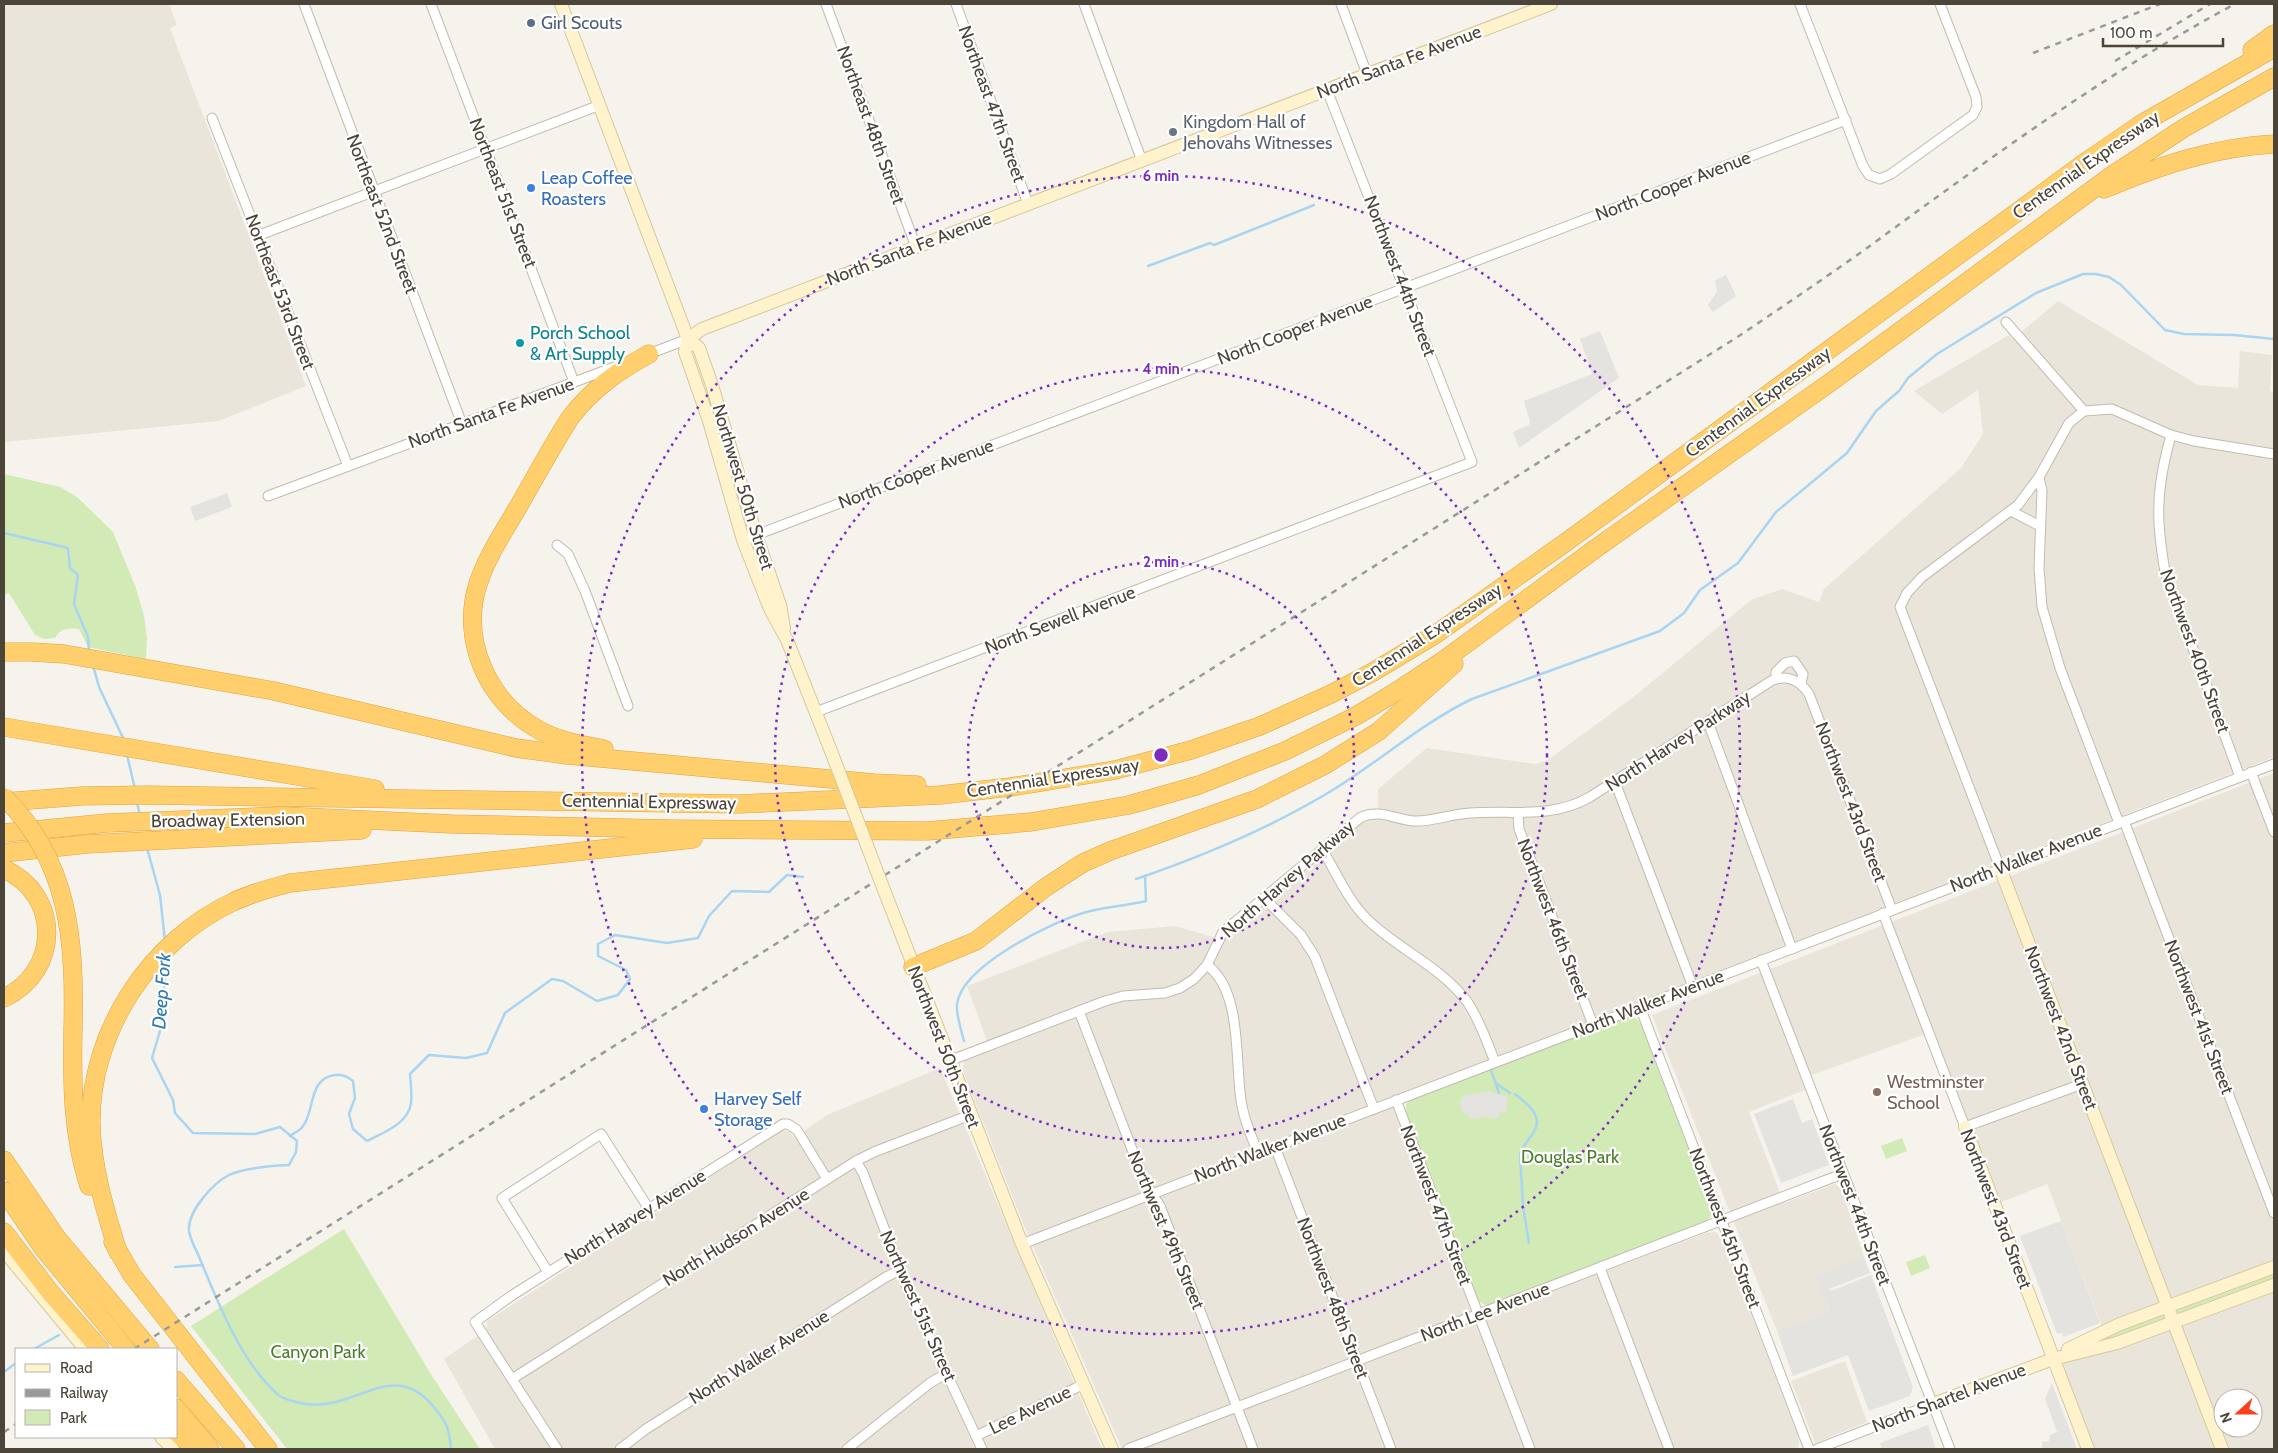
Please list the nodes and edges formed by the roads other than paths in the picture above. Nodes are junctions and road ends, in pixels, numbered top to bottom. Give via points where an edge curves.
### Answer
1 (304, 4) edge
2 (431, 4) edge
3 (561, 4) edge
4 (826, 4) edge
5 (956, 4) edge
6 (1084, 4) edge
7 (1340, 4) edge
8 (1551, 4) edge
9 (1800, 4) edge
10 (1940, 4) edge
11 (2274, 34) edge
12 (2274, 48) edge
13 (1368, 74) junction
14 (2274, 77) edge
15 (1327, 90) junction
16 (2182, 100) junction
17 (600, 105) junction
18 (212, 118) dead end
19 (1846, 120) junction
20 (2274, 144) edge
21 (486, 148) junction
22 (1142, 161) junction
23 (374, 192) junction
24 (2074, 202) junction
25 (1028, 204) junction
26 (257, 236) junction
27 (916, 247) junction
28 (1404, 288) junction
29 (2006, 322) dead end
30 (688, 339) junction
31 (649, 354) junction
32 (574, 382) junction
33 (2084, 411) junction
34 (462, 424) junction
35 (2171, 435) junction
36 (2274, 454) edge
37 (1472, 462) joint
38 (348, 466) junction
39 (2039, 477) junction
40 (268, 496) dead end
41 (2011, 511) junction
42 (2040, 526) junction
43 (756, 536) junction
44 (743, 540) junction
45 (557, 545) dead end
46 (1533, 594) junction
47 (787, 640) junction
48 (4, 652) edge
49 (1776, 679) junction
50 (1801, 683) junction
51 (1809, 694) joint
52 (628, 706) dead end
53 (816, 712) junction
54 (1708, 722) junction
55 (4, 727) edge
56 (2274, 764) edge
57 (738, 771) junction
58 (2252, 772) junction
59 (2240, 777) junction
60 (1615, 782) junction
61 (1010, 787) junction
62 (4, 797) edge
63 (428, 798) junction
64 (4, 802) edge
65 (1518, 813) junction
66 (2122, 822) junction
67 (452, 824) junction
68 (769, 830) junction
69 (2274, 832) edge
70 (4, 833) edge
71 (1322, 849) junction
72 (4, 853) edge
73 (2000, 868) junction
74 (4, 869) edge
75 (1264, 898) junction
76 (1892, 910) junction
77 (1883, 913) junction
78 (1792, 948) junction
79 (910, 959) junction
80 (1761, 960) junction
81 (1207, 965) junction
82 (1693, 987) junction
83 (4, 998) edge
84 (1640, 1007) junction
85 (1079, 1011) junction
86 (1593, 1025) junction
87 (949, 1061) junction
88 (1495, 1062) junction
89 (2082, 1084) junction
90 (1396, 1100) junction
91 (1374, 1109) junction
92 (970, 1115) junction
93 (1965, 1127) junction
94 (1275, 1147) junction
95 (1258, 1153) junction
96 (4, 1160) edge
97 (856, 1161) junction
98 (1842, 1174) junction
99 (827, 1179) junction
100 (4, 1191) edge
101 (1152, 1193) junction
102 (4, 1206) edge
103 (649, 1209) junction
104 (2274, 1213) edge
105 (1721, 1221) junction
106 (4, 1232) edge
107 (1022, 1244) junction
108 (43, 1248) junction
109 (4, 1250) edge
110 (118, 1252) junction
111 (2274, 1267) edge
112 (1600, 1268) junction
113 (900, 1270) junction
114 (548, 1272) junction
115 (2274, 1285) edge
116 (2168, 1307) junction
117 (1478, 1315) junction
118 (2174, 1323) junction
119 (84, 1348) edge
120 (99, 1348) edge
121 (125, 1348) edge
122 (149, 1348) edge
123 (2053, 1359) junction
124 (1357, 1361) junction
125 (947, 1373) junction
126 (512, 1379) junction
127 (178, 1382) edge
128 (1084, 1384) junction
129 (1933, 1404) junction
130 (1237, 1408) junction
131 (178, 1410) edge
132 (178, 1433) edge
133 (976, 1436) junction
134 (162, 1438) edge
135 (173, 1449) edge
136 (195, 1449) edge
137 (210, 1449) edge
138 (236, 1449) edge
139 (268, 1449) edge
140 (557, 1449) edge
141 (620, 1449) edge
142 (847, 1449) edge
143 (982, 1449) edge
144 (1112, 1449) edge
145 (1128, 1449) edge
146 (1253, 1449) edge
147 (1391, 1449) edge
148 (1530, 1449) edge
149 (1669, 1449) edge
150 (1809, 1449) edge
151 (1817, 1449) edge
152 (1950, 1449) edge
153 (2088, 1449) edge
154 (2222, 1449) edge

1 - 23 street, Northeast 52nd Street
2 - 21 street, Northeast 51st Street
3 - 17 main road, Northwest 50th Street
4 - 27 street, Northeast 48th Street
5 - 25 street, Northeast 47th Street
6 - 22 street
7 - 13 street
8 - 13 main road, North Santa Fe Avenue
9 - 19 street
10 - 19 street via 1976,97 1977,107 1973,115 1883,179 1873,178 1866,172
11 - 16 highway
12 - 16 highway, Centennial Expressway
13 - 15 main road, North Santa Fe Avenue
14 - 24 highway, Centennial Expressway via 2184,128
15 - 22 main road, North Santa Fe Avenue
15 - 28 street, Northwest 44th Street
16 - 61 highway, Centennial Expressway via 2087,161 1538,562 1436,634 1373,672 1294,712 1191,750 1115,770
17 - 21 street
17 - 30 main road, Northwest 50th Street
18 - 26 street, Northeast 53rd Street
19 - 28 street, North Cooper Avenue
20 - 24 highway via 2189,158 2150,170
21 - 23 street
21 - 32 street, Northeast 51st Street
22 - 25 main road, North Santa Fe Avenue
23 - 26 street
23 - 34 street, Northeast 52nd Street
24 - 46 highway, Centennial Expressway via 1835,379
25 - 27 main road, North Santa Fe Avenue
26 - 38 street, Northeast 53rd Street
27 - 30 main road, North Santa Fe Avenue via 702,329
28 - 37 street, Northwest 44th Street
28 - 43 street, North Cooper Avenue
29 - 33 street
30 - 31 street, North Santa Fe Avenue
30 - 43 main road, Northwest 50th Street via 701,352
30 - 44 main road, Northwest 50th Street via 685,352
31 - 32 street, North Santa Fe Avenue
31 - 57 highway via 614,375 594,392 578,408 556,441 481,575 473,606 475,644 483,670 496,694 516,715 539,730 587,746
32 - 34 street, North Santa Fe Avenue
33 - 35 street via 2112,409
33 - 39 street via 2069,423
34 - 38 street, North Santa Fe Avenue
35 - 36 street
35 - 59 street, Northwest 40th Street via 2160,495 2159,537 2165,572
37 - 53 street, North Sewell Avenue
38 - 40 street, North Santa Fe Avenue
39 - 41 street
39 - 42 street, Northwest 41st Street via 2042,491
41 - 42 street
41 - 73 street, Northwest 42nd Street via 1922,577 1907,593 1900,607
42 - 66 street, Northwest 41st Street via 2042,606 2060,668
43 - 44 street, North Cooper Avenue
43 - 47 main road, Northwest 50th Street via 780,605
44 - 47 main road, Northwest 50th Street via 770,609
45 - 52 street via 568,554 585,591
46 - 68 highway, Centennial Expressway via 1444,660 1356,716 1285,751 1198,784 1129,804 983,828
46 - 79 highway via 1379,731 1347,752 1257,799 1082,863 976,941
47 - 53 main road, Northwest 50th Street
48 - 57 highway via 64,654 180,674 313,699 516,748 567,756
49 - 50 street via 1787,678
49 - 50 street, North Harvey Parkway via 1776,672 1785,663 1794,662 1803,674
49 - 54 street, North Harvey Parkway
50 - 51 street, North Harvey Parkway
51 - 76 street, Northwest 43rd Street
53 - 79 main road, Northwest 50th Street, bridge
54 - 60 street, North Harvey Parkway
54 - 78 street
55 - 63 highway
56 - 58 street, North Walker Avenue
57 - 61 highway via 874,783
58 - 59 street, North Walker Avenue
58 - 69 street
59 - 66 street, North Walker Avenue
60 - 65 street, North Harvey Parkway via 1566,808
60 - 82 street
61 - 63 highway, Centennial Expressway via 940,795 739,804
62 - 110 highway, bridge via 43,849 62,895 73,956 72,1088 80,1158 98,1214
63 - 64 highway, Broadway Extension via 82,796
65 - 71 street, North Harvey Parkway via 1469,813 1421,820 1368,814 1354,821
65 - 86 street, Northwest 46th Street via 1520,829
66 - 73 street, North Walker Avenue
66 - 104 street, Northwest 41st Street
67 - 68 highway, Centennial Expressway
67 - 70 highway, Broadway Extension via 282,816 86,824
67 - 72 highway via 87,844
68 - 110 highway via 290,883 251,894 212,913 174,941 134,986 103,1051 91,1123 96,1172
71 - 75 street, North Harvey Parkway
71 - 88 street via 1362,914 1461,995 1478,1022
73 - 76 street, North Walker Avenue
73 - 89 main road, Northwest 42nd Street
74 - 83 highway via 18,877 35,896 44,915 47,934 46,947 37,969 23,986
75 - 81 street, North Harvey Parkway via 1223,932
75 - 91 street via 1311,949
76 - 77 street, North Walker Avenue
77 - 78 street, North Walker Avenue
77 - 93 street, Northwest 43rd Street
78 - 80 street, North Walker Avenue
79 - 87 main road, Northwest 50th Street
80 - 82 street, North Walker Avenue
80 - 98 street, Northwest 44th Street
81 - 85 street, North Harvey Parkway via 1194,979 1173,990 1123,996
81 - 95 street via 1221,979 1230,1002 1241,1104
82 - 84 street, North Walker Avenue
84 - 86 street, North Walker Avenue
84 - 105 street, Northwest 45th Street
85 - 87 street, North Harvey Parkway
85 - 101 street, Northwest 49th Street via 1145,1184
86 - 88 street, North Walker Avenue
87 - 92 main road, Northwest 50th Street
88 - 90 street, North Walker Avenue
89 - 93 street
89 - 116 main road, Northwest 42nd Street
90 - 91 street, North Walker Avenue
90 - 117 street, Northwest 47th Street
91 - 94 street, North Walker Avenue
92 - 97 street, North Hudson Avenue
92 - 107 main road, Northwest 50th Street
93 - 123 main road, Northwest 43rd Street
94 - 95 street, North Walker Avenue
94 - 124 street, Northwest 48th Street
95 - 101 street, North Walker Avenue
96 - 122 highway via 57,1238
97 - 99 street, North Hudson Avenue
97 - 113 street, Northwest 51st Street
98 - 105 street, North Lee Avenue
98 - 129 street, Northwest 44th Street
99 - 103 street, North Harvey Avenue via 797,1130 788,1124 777,1126
99 - 126 street, North Hudson Avenue
100 - 108 highway
101 - 107 street, North Walker Avenue
101 - 130 street, Northwest 49th Street via 1160,1206
102 - 108 highway
103 - 114 street, North Harvey Avenue
103 - 114 street via 601,1134 502,1198
105 - 112 street, North Lee Avenue
105 - 150 street, Northwest 45th Street
106 - 120 highway
107 - 128 main road, Northwest 50th Street
108 - 121 highway
109 - 119 main road
110 - 139 highway via 132,1275
111 - 116 main road, North Shartel Avenue
112 - 117 street, North Lee Avenue
112 - 149 street
113 - 125 street, Northwest 51st Street
113 - 141 street, North Walker Avenue via 654,1424
114 - 126 street, North Harvey Avenue via 475,1322
115 - 118 main road, North Shartel Avenue
116 - 118 main road, Northwest 42nd Street
116 - 123 main road, North Shartel Avenue via 2107,1330 2062,1351
117 - 124 street, North Lee Avenue
117 - 148 street, Northwest 47th Street
118 - 123 main road, North Shartel Avenue via 2117,1343
118 - 154 main road, Northwest 42nd Street
123 - 129 main road, North Shartel Avenue
123 - 153 main road, Northwest 43rd Street
124 - 130 street, North Lee Avenue
124 - 147 street, Northwest 48th Street
125 - 133 street, Northwest 51st Street
125 - 142 street
126 - 140 street
127 - 138 highway
128 - 133 street, Lee Avenue
128 - 144 main road, Northwest 50th Street
129 - 151 street, North Shartel Avenue
129 - 152 street, Northwest 44th Street
130 - 145 street, North Lee Avenue
130 - 146 street, Northwest 49th Street
131 - 137 highway
132 - 136 highway
133 - 143 street, Northwest 51st Street
134 - 135 main road

